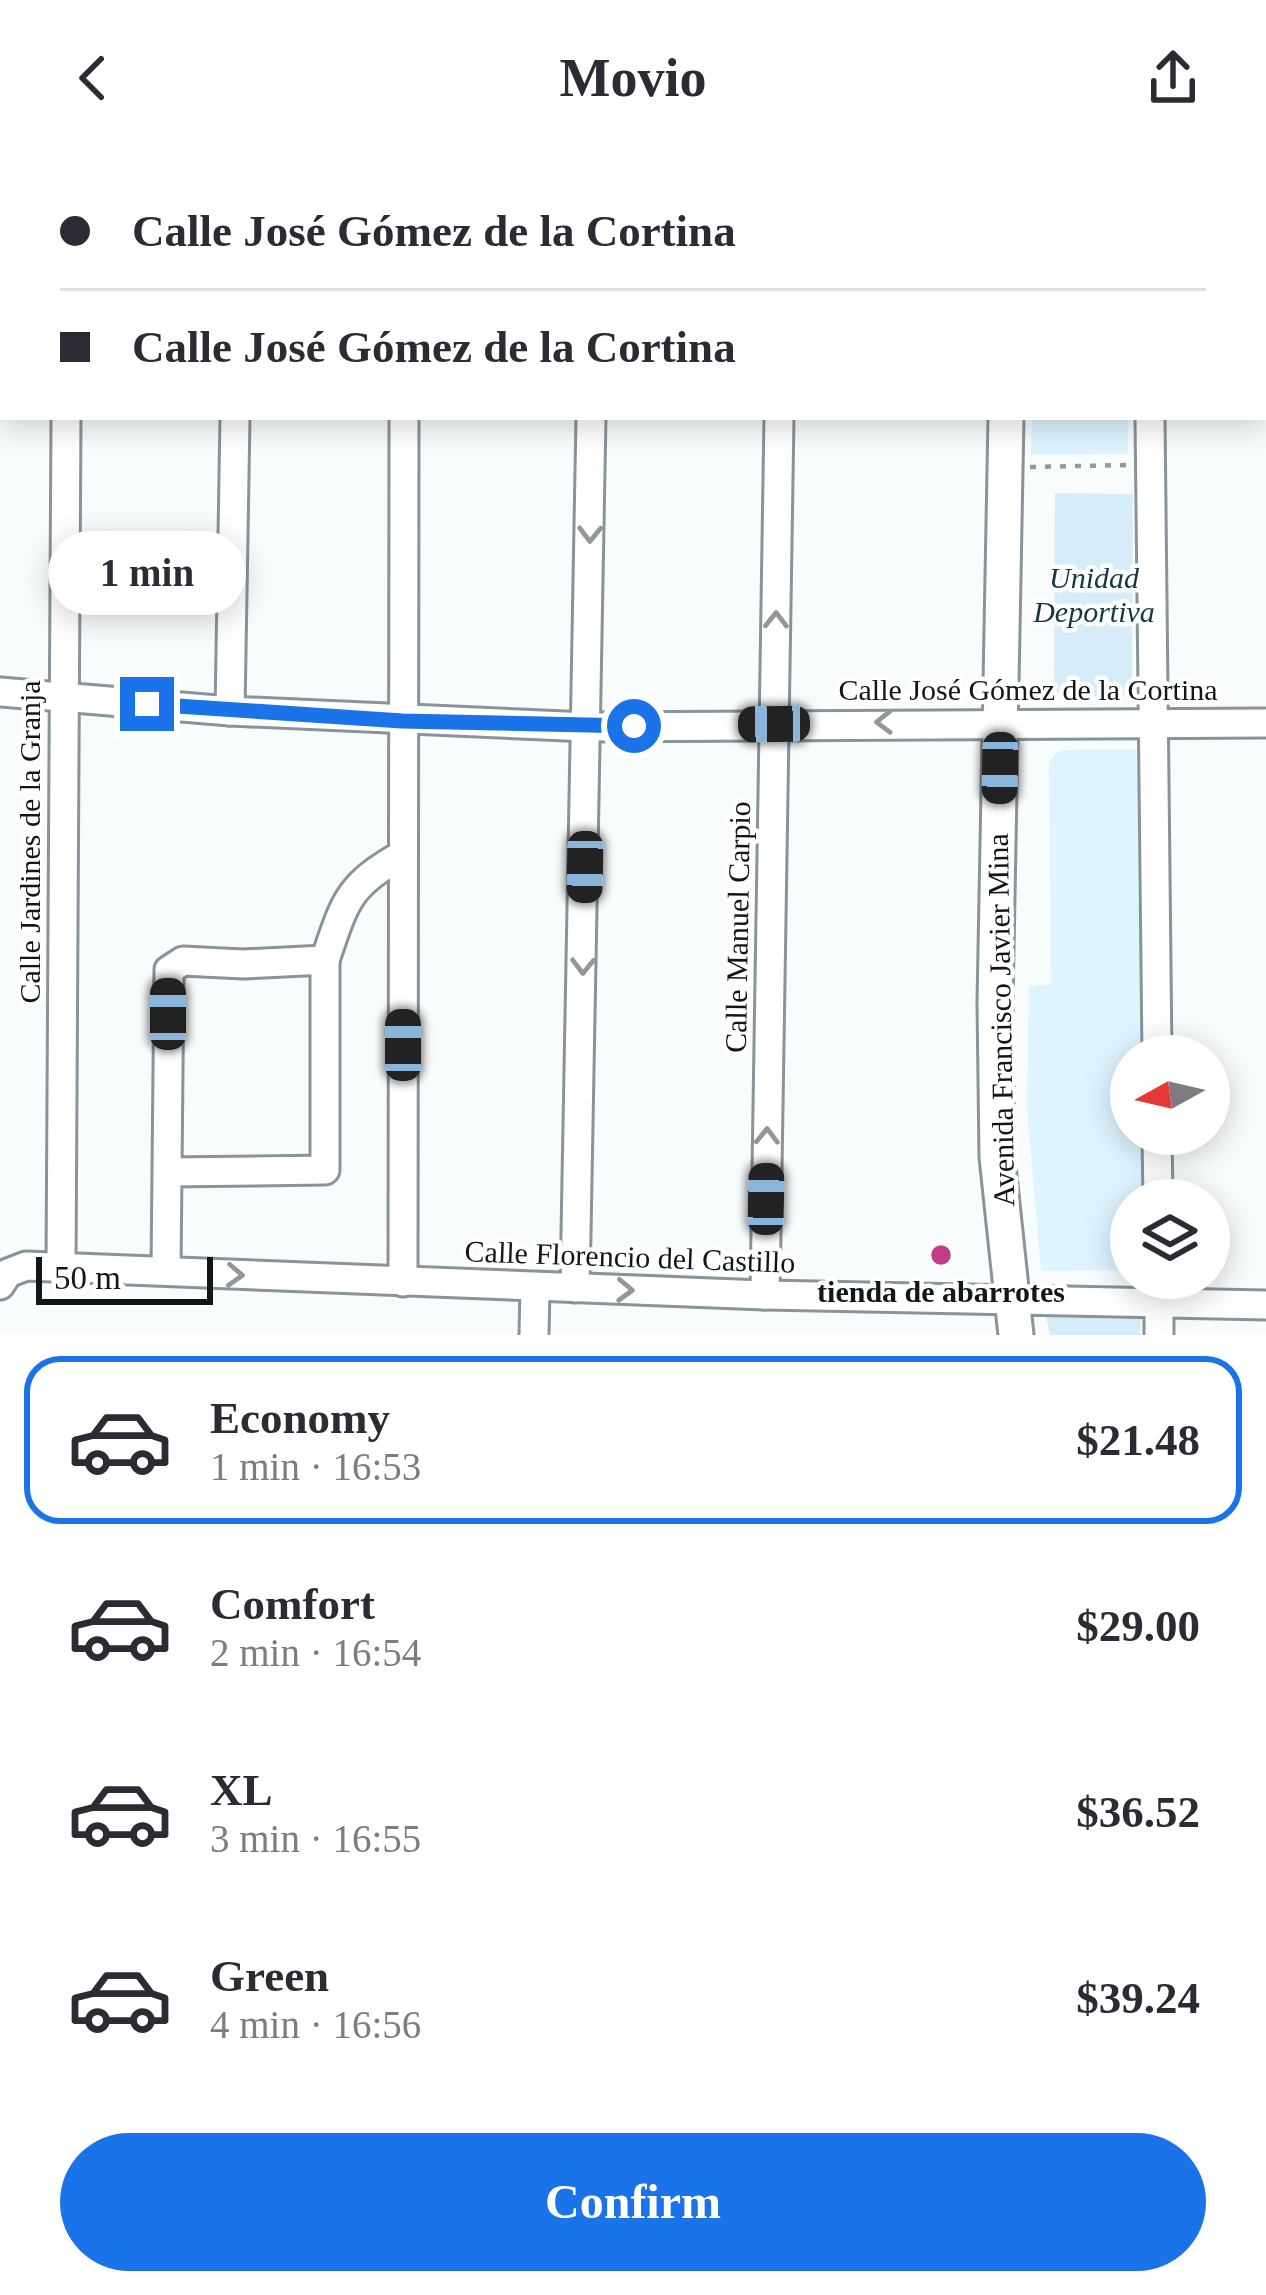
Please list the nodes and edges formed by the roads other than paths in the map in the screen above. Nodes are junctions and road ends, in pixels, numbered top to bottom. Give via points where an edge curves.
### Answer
1 (65, 420) edge
2 (235, 420) edge
3 (404, 420) edge
4 (591, 420) edge
5 (779, 420) edge
6 (1006, 420) edge
7 (1150, 420) edge
8 (0, 692) edge
9 (63, 698) junction
10 (230, 711) junction
11 (402, 721) junction
12 (1001, 721) junction
13 (1266, 722) edge
14 (1154, 723) junction
15 (774, 724) junction
16 (588, 727) junction
17 (402, 855) junction
18 (325, 960) junction
19 (1156, 1035) edge
20 (168, 1172) junction
21 (61, 1267) junction
22 (166, 1271) junction
23 (403, 1282) junction
24 (0, 1285) edge
25 (535, 1287) junction
26 (575, 1288) junction
27 (1110, 1293) edge
28 (765, 1294) junction
29 (1011, 1298) junction
30 (1159, 1299) edge
31 (1219, 1299) edge
32 (1266, 1306) edge
33 (534, 1335) edge
34 (1016, 1335) edge
35 (1159, 1335) edge

1 - 9 street, Calle Jardines de la Granja
2 - 10 street
3 - 11 street
4 -> 16 street
15 -> 5 street, Calle Manuel Carpio
6 - 12 main road, Avenida Francisco Javier Mina
7 - 14 street
8 - 9 street, Calle José Gómez de la Cortina
9 - 10 street, Calle José Gómez de la Cortina
9 - 21 street, Calle Jardines de la Granja
10 - 11 street, Calle José Gómez de la Cortina
11 - 16 street, Calle José Gómez de la Cortina
11 - 17 street
12 - 14 street, Calle José Gómez de la Cortina
12 -> 15 street, Calle José Gómez de la Cortina
12 - 29 main road, Avenida Francisco Javier Mina via 997,1157
13 - 14 street, Calle José Gómez de la Cortina
14 - 19 street
15 - 16 street, Calle José Gómez de la Cortina
28 -> 15 street, Calle Manuel Carpio
16 -> 26 street
17 - 18 street via 363,877
17 - 23 street
18 - 20 street via 183,961 169,970
18 - 20 street via 325,1170
20 - 22 street
21 - 22 street, Calle Florencio del Castillo
21 - 24 street, Calle Florencio del Castillo via 26,1266
22 -> 23 street, Calle Florencio del Castillo
23 - 25 street, Calle Florencio del Castillo
25 - 26 street, Calle Florencio del Castillo
25 - 33 street
26 -> 28 street, Calle Florencio del Castillo
27 - 29 street, Calle Florencio del Castillo
28 - 29 street, Calle Florencio del Castillo
29 - 34 main road, Avenida Francisco Javier Mina
30 - 35 street
31 - 32 street, Calle Florencio del Castillo

